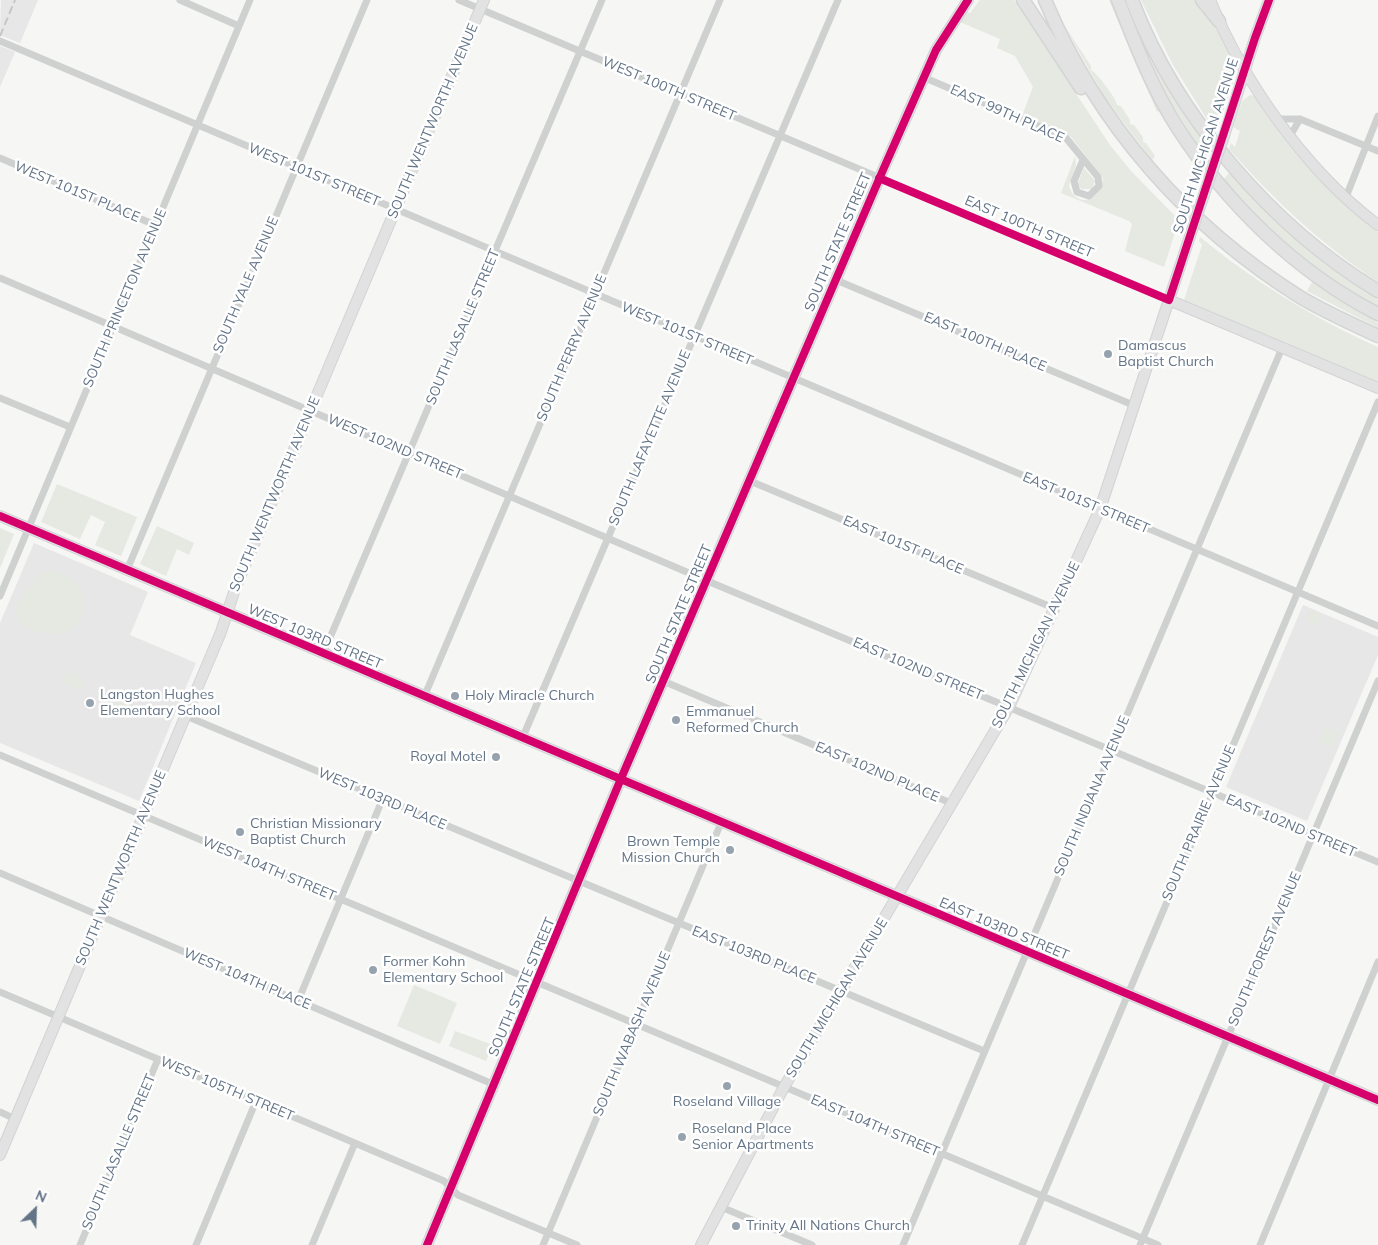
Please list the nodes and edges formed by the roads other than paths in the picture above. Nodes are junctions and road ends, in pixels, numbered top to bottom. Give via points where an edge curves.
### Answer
1 (180, 0) edge
2 (250, 0) edge
3 (367, 0) edge
4 (459, 0) edge
5 (602, 0) edge
6 (720, 0) edge
7 (838, 0) edge
8 (968, 0) edge
9 (1023, 0) edge
10 (1045, 0) edge
11 (1118, 0) edge
12 (1132, 0) edge
13 (1202, 0) edge
14 (1210, 0) edge
15 (1269, 0) edge
16 (482, 4) edge
17 (1219, 21) junction
18 (239, 26) junction
19 (0, 41) edge
20 (580, 52) junction
21 (1245, 70) junction
22 (923, 78) junction
23 (680, 94) junction
24 (1378, 116) edge
25 (1277, 119) junction
26 (1300, 119) junction
27 (197, 126) junction
28 (780, 136) junction
29 (1290, 136) junction
30 (1367, 146) junction
31 (1378, 151) edge
32 (0, 158) edge
33 (1083, 160) junction
34 (1141, 160) junction
35 (296, 168) junction
36 (879, 178) junction
37 (1346, 197) junction
38 (395, 210) junction
39 (1378, 225) edge
40 (155, 226) junction
41 (494, 252) junction
42 (0, 278) edge
43 (836, 280) junction
44 (1378, 291) edge
45 (595, 295) junction
46 (1169, 300) junction
47 (1378, 314) edge
48 (112, 326) junction
49 (1378, 336) edge
50 (694, 337) junction
51 (1282, 348) junction
52 (211, 369) junction
53 (794, 380) junction
54 (1378, 388) edge
55 (0, 398) edge
56 (1378, 402) edge
57 (1133, 405) junction
58 (310, 411) junction
59 (70, 427) junction
60 (410, 453) junction
61 (750, 481) junction
62 (509, 495) junction
63 (1100, 509) junction
64 (0, 516) edge
65 (27, 528) junction
66 (608, 538) junction
67 (1196, 549) junction
68 (127, 570) junction
69 (707, 580) junction
70 (1297, 592) junction
71 (0, 596) edge
72 (1056, 608) junction
73 (227, 613) junction
74 (1378, 626) edge
75 (323, 654) junction
76 (1378, 680) edge
77 (664, 681) junction
78 (424, 697) junction
79 (1009, 707) junction
80 (186, 716) junction
81 (522, 738) junction
82 (1111, 750) junction
83 (0, 755) edge
84 (620, 781) junction
85 (1212, 793) junction
86 (383, 798) junction
87 (953, 804) junction
88 (143, 816) junction
89 (721, 823) junction
90 (1313, 835) junction
91 (1378, 862) edge
92 (0, 874) edge
93 (579, 882) junction
94 (897, 898) junction
95 (341, 900) junction
96 (101, 916) junction
97 (678, 923) junction
98 (1026, 952) junction
99 (1378, 962) edge
100 (537, 983) junction
101 (841, 990) junction
102 (0, 992) edge
103 (1126, 994) junction
104 (298, 1001) junction
105 (58, 1017) junction
106 (636, 1025) junction
107 (1228, 1037) junction
108 (984, 1052) junction
109 (158, 1059) junction
110 (1328, 1080) junction
111 (495, 1085) junction
112 (784, 1087) junction
113 (1378, 1100) edge
114 (256, 1101) junction
115 (0, 1112) edge
116 (15, 1118) junction
117 (355, 1143) junction
118 (942, 1154) junction
119 (0, 1155) edge
120 (452, 1188) junction
121 (1042, 1196) junction
122 (721, 1207) junction
123 (548, 1233) junction
124 (1141, 1242) edge
125 (80, 1245) edge
126 (196, 1245) edge
127 (312, 1245) edge
128 (428, 1245) edge
129 (543, 1245) edge
130 (577, 1245) edge
131 (701, 1245) edge
132 (812, 1245) edge
133 (903, 1245) edge
134 (1022, 1245) edge
135 (1158, 1245) edge
136 (1260, 1245) edge

1 - 18 street
2 - 18 street, SOUTH PRINCETON AVENUE
3 - 35 street, SOUTH YALE AVENUE
4 - 16 street, WEST 100TH STREET
5 - 20 street, SOUTH LASALLE STREET
6 - 23 street, SOUTH PERRY AVENUE
7 - 28 street, SOUTH LAFAYETTE AVENUE
8 - 22 street, SOUTH STATE STREET via 936,50
9 - 34 highway via 1116,139
10 - 34 highway via 1086,82
11 - 47 highway via 1139,53 1177,126 1228,195 1292,257 1325,282
12 - 44 highway via 1172,81 1232,164 1287,223
13 - 17 highway
14 - 17 street
15 - 21 street, SOUTH MICHIGAN AVENUE
16 - 20 street, WEST 100TH STREET
16 - 38 street, SOUTH WENTWORTH AVENUE
17 - 21 street
18 - 27 street, SOUTH PRINCETON AVENUE
19 - 27 street, WEST 101ST STREET
20 - 23 street, WEST 100TH STREET
20 - 41 street, SOUTH LASALLE STREET
21 - 25 street
21 - 46 street, SOUTH MICHIGAN AVENUE, bridge
22 - 33 street, EAST 99TH PLACE via 1066,138
22 - 36 street, SOUTH STATE STREET
23 - 28 street, WEST 100TH STREET
23 - 45 street, SOUTH PERRY AVENUE
24 - 30 street
25 - 26 street
25 - 29 street
26 - 29 street
26 - 30 street
27 - 35 street, WEST 101ST STREET
27 - 40 street, SOUTH PRINCETON AVENUE
28 - 36 street, WEST 100TH STREET
28 - 50 street, SOUTH LAFAYETTE AVENUE
29 - 37 street
30 - 31 street
30 - 37 street
32 - 40 street, WEST 101ST PLACE
33 - 33 street, EAST 99TH PLACE via 1098,177 1099,186 1089,196 1077,192 1074,185
34 - 49 highway via 1174,196 1239,255 1302,298
35 - 38 street, WEST 101ST STREET
35 - 52 street, SOUTH YALE AVENUE
36 - 43 street, SOUTH STATE STREET
36 - 46 street, EAST 100TH STREET
37 - 39 street
38 - 41 street, WEST 101ST STREET
38 - 58 street, SOUTH WENTWORTH AVENUE
40 - 48 street, SOUTH PRINCETON AVENUE
41 - 45 street, WEST 101ST STREET
41 - 60 street, SOUTH LASALLE STREET
42 - 48 street, WEST 102ND STREET
43 - 53 street, SOUTH STATE STREET
43 - 57 street, EAST 100TH PLACE
45 - 50 street, WEST 101ST STREET
45 - 62 street, SOUTH PERRY AVENUE
46 - 51 street, EAST 100TH STREET
46 - 57 street, SOUTH MICHIGAN AVENUE
48 - 52 street, WEST 102ND STREET
48 - 59 street, SOUTH PRINCETON AVENUE
50 - 53 street, WEST 101ST STREET
50 - 66 street, SOUTH LAFAYETTE AVENUE
51 - 54 street, EAST 100TH STREET
51 - 67 street, SOUTH INDIANA AVENUE
52 - 58 street, WEST 102ND STREET
52 - 68 street, SOUTH YALE AVENUE
53 - 61 street, SOUTH STATE STREET
53 - 63 street, EAST 101ST STREET
55 - 59 street
56 - 70 street, SOUTH PRAIRIE AVENUE
57 - 63 street, SOUTH MICHIGAN AVENUE
58 - 60 street, WEST 102ND STREET
58 - 73 street, SOUTH WENTWORTH AVENUE
59 - 65 street, SOUTH PRINCETON AVENUE
60 - 62 street, WEST 102ND STREET
60 - 75 street, SOUTH LASALLE STREET
61 - 69 street, SOUTH STATE STREET
61 - 72 street, EAST 101ST PLACE
62 - 66 street, WEST 102ND STREET
62 - 78 street, SOUTH PERRY AVENUE
63 - 67 street, EAST 101ST STREET
63 - 72 street, SOUTH MICHIGAN AVENUE
64 - 65 street, WEST 103RD STREET
65 - 68 street, WEST 103RD STREET
65 - 71 street, SOUTH PRINCETON AVENUE
66 - 69 street, WEST 102ND STREET
66 - 81 street, SOUTH LAFAYETTE AVENUE
67 - 70 street, EAST 101ST STREET
67 - 82 street, SOUTH INDIANA AVENUE
68 - 73 street, WEST 103RD STREET
69 - 77 street, SOUTH STATE STREET
69 - 79 street, EAST 102ND STREET
70 - 74 street, EAST 101ST STREET
70 - 85 street, SOUTH PRAIRIE AVENUE
72 - 79 street, SOUTH MICHIGAN AVENUE
73 - 75 street, WEST 103RD STREET
73 - 80 street, SOUTH WENTWORTH AVENUE
75 - 78 street, WEST 103RD STREET
76 - 90 street, SOUTH FOREST AVENUE
77 - 84 street, SOUTH STATE STREET
77 - 87 street, EAST 102ND PLACE
78 - 81 street, WEST 103RD STREET
79 - 82 street, EAST 102ND STREET
79 - 87 street, SOUTH MICHIGAN AVENUE
80 - 86 street, WEST 103RD PLACE
80 - 88 street, SOUTH WENTWORTH AVENUE
81 - 84 street, WEST 103RD STREET
82 - 85 street, EAST 102ND STREET
82 - 98 street, SOUTH INDIANA AVENUE
83 - 88 street, WEST 104TH STREET
84 - 89 street, EAST 103RD STREET
84 - 93 street, SOUTH STATE STREET
85 - 90 street, EAST 102ND STREET
85 - 103 street, SOUTH PRAIRIE AVENUE
86 - 93 street, WEST 103RD PLACE
86 - 95 street
87 - 94 street, SOUTH MICHIGAN AVENUE
88 - 95 street, WEST 104TH STREET
88 - 96 street, SOUTH WENTWORTH AVENUE
89 - 94 street, EAST 103RD STREET
89 - 97 street, SOUTH WABASH AVENUE
90 - 91 street, EAST 102ND STREET
90 - 107 street, SOUTH FOREST AVENUE
92 - 96 street, WEST 104TH PLACE
93 - 97 street, EAST 103RD PLACE
93 - 100 street, SOUTH STATE STREET
94 - 98 street, EAST 103RD STREET
94 - 101 street, SOUTH MICHIGAN AVENUE
95 - 100 street, WEST 104TH STREET
95 - 104 street
96 - 104 street, WEST 104TH PLACE
96 - 105 street, SOUTH WENTWORTH AVENUE
97 - 101 street, EAST 103RD PLACE
97 - 106 street, SOUTH WABASH AVENUE
98 - 103 street, EAST 103RD STREET
98 - 108 street, SOUTH INDIANA AVENUE
99 - 110 street
100 - 106 street, EAST 104TH STREET
100 - 111 street, SOUTH STATE STREET
101 - 108 street, EAST 103RD PLACE
101 - 112 street, SOUTH MICHIGAN AVENUE
102 - 105 street, WEST 105TH STREET
103 - 107 street, EAST 103RD STREET
103 - 121 street, SOUTH PRAIRIE AVENUE
104 - 111 street, WEST 104TH PLACE
105 - 109 street, WEST 105TH STREET
105 - 116 street, SOUTH WENTWORTH AVENUE
106 - 112 street, EAST 104TH STREET
106 - 123 street, SOUTH WABASH AVENUE
107 - 110 street, EAST 103RD STREET
107 - 124 street, SOUTH FOREST AVENUE
108 - 118 street, SOUTH INDIANA AVENUE
109 - 114 street, WEST 105TH STREET
109 - 125 street, SOUTH LASALLE STREET
110 - 113 street, EAST 103RD STREET
110 - 136 street
111 - 120 street, SOUTH STATE STREET
112 - 118 street, EAST 104TH STREET
112 - 122 street, SOUTH MICHIGAN AVENUE
114 - 117 street, WEST 105TH STREET
114 - 126 street
115 - 116 street
116 - 119 street, SOUTH WENTWORTH AVENUE
117 - 120 street, WEST 105TH STREET
117 - 127 street
118 - 121 street, EAST 104TH STREET
118 - 133 street, SOUTH INDIANA AVENUE
120 - 123 street, WEST 105TH STREET via 458,1195
120 - 128 street, SOUTH STATE STREET
121 - 124 street, EAST 104TH STREET
121 - 134 street, SOUTH PRAIRIE AVENUE
122 - 131 street, SOUTH MICHIGAN AVENUE
122 - 132 street
123 - 129 street, SOUTH WABASH AVENUE
123 - 130 street, WEST 105TH STREET
124 - 135 street, EAST 104TH STREET

